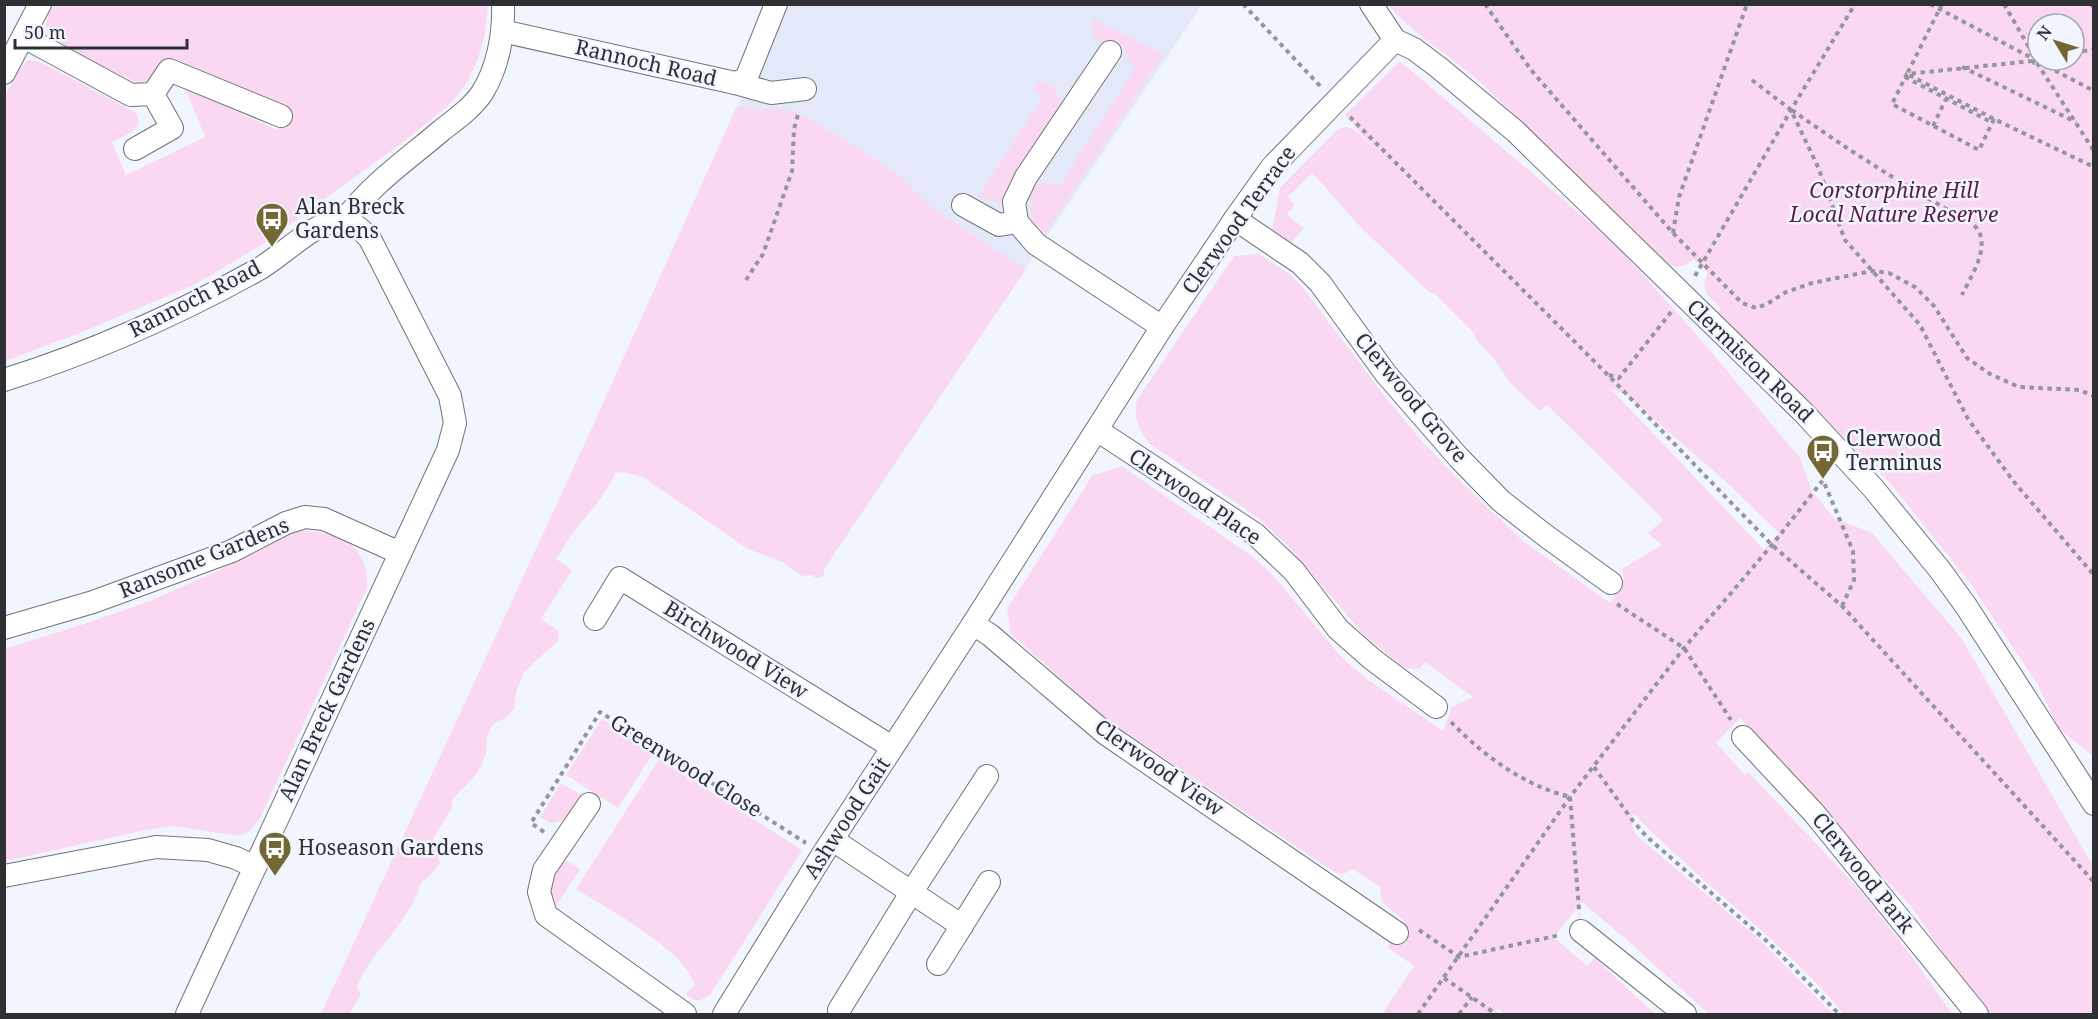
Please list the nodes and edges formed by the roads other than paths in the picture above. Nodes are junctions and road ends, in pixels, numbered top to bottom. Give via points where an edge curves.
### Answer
1 (40, 4) edge
2 (503, 4) edge
3 (776, 4) edge
4 (1371, 4) edge
5 (502, 31) junction
6 (24, 37) junction
7 (1395, 40) junction
8 (1110, 52) dead end
9 (4, 73) edge
10 (735, 83) junction
11 (805, 89) road end
12 (153, 94) junction
13 (281, 116) dead end
14 (135, 148) dead end
15 (963, 205) dead end
16 (1235, 219) junction
17 (344, 221) junction
18 (1017, 222) junction
19 (1162, 327) junction
20 (4, 380) edge
21 (1097, 430) junction
22 (400, 554) junction
23 (1603, 571) road end
24 (595, 619) dead end
25 (973, 624) junction
26 (4, 628) edge
27 (1437, 707) road end
28 (1743, 737) road end
29 (892, 747) junction
30 (2083, 773) edge
31 (987, 776) dead end
32 (589, 804) dead end
33 (2094, 804) edge
34 (828, 847) junction
35 (255, 867) junction
36 (4, 876) edge
37 (989, 882) dead end
38 (911, 893) junction
39 (962, 926) junction
40 (1581, 931) road end
41 (1397, 933) road end
42 (938, 964) dead end
43 (838, 1010) dead end
44 (187, 1014) edge
45 (685, 1014) edge
46 (724, 1014) edge
47 (1685, 1014) edge
48 (1977, 1014) edge

1 - 6 street
2 - 5 street
3 - 10 street, Rannoch Road via 746,79
4 - 7 street, Clermiston Road
5 - 10 street, Rannoch Road
5 - 17 street via 493,72 477,99 373,188
6 - 9 street
6 - 12 street via 131,95
7 - 16 street, Clerwood Terrace via 1272,167
7 - 30 street, Clermiston Road via 1438,67 1515,131 1804,413 1873,488 1940,570
8 - 18 street via 1026,177 1014,202
10 - 11 street via 771,93
12 - 13 street via 169,70
12 - 14 street via 172,128
15 - 18 street via 999,225
16 - 19 street, Clerwood Terrace
16 - 23 street, Clerwood Grove via 1300,263 1320,283 1386,374 1501,501
17 - 20 street, Rannoch Road via 324,224 261,267 152,324
17 - 22 street, Alan Breck Gardens via 354,224 370,239 450,396 455,423 448,450
18 - 19 street via 1036,244
19 - 21 street, Clerwood Terrace
21 - 25 street, Clerwood Terrace
21 - 27 street, Clerwood Place via 1255,534 1294,572 1338,629 1372,659 1423,686
22 - 26 street, Ransome Gardens via 324,519 305,517 232,551 93,602
22 - 35 street, Alan Breck Gardens
24 - 29 street, Birchwood View via 620,578
25 - 29 street, Ashwood Gait
25 - 41 street, Clerwood View via 1106,734 1359,893
28 - 48 street, Clerwood Park via 1814,813
29 - 34 street, Ashwood Gait
30 - 33 street, Clermiston Road
31 - 38 street
32 - 45 street via 544,870 539,892 546,915
34 - 38 street
34 - 46 street, Ashwood Gait
35 - 36 street via 208,850 156,847
35 - 44 street, Alan Breck Gardens
37 - 39 street
38 - 39 street
38 - 43 street
39 - 42 street
40 - 47 street

